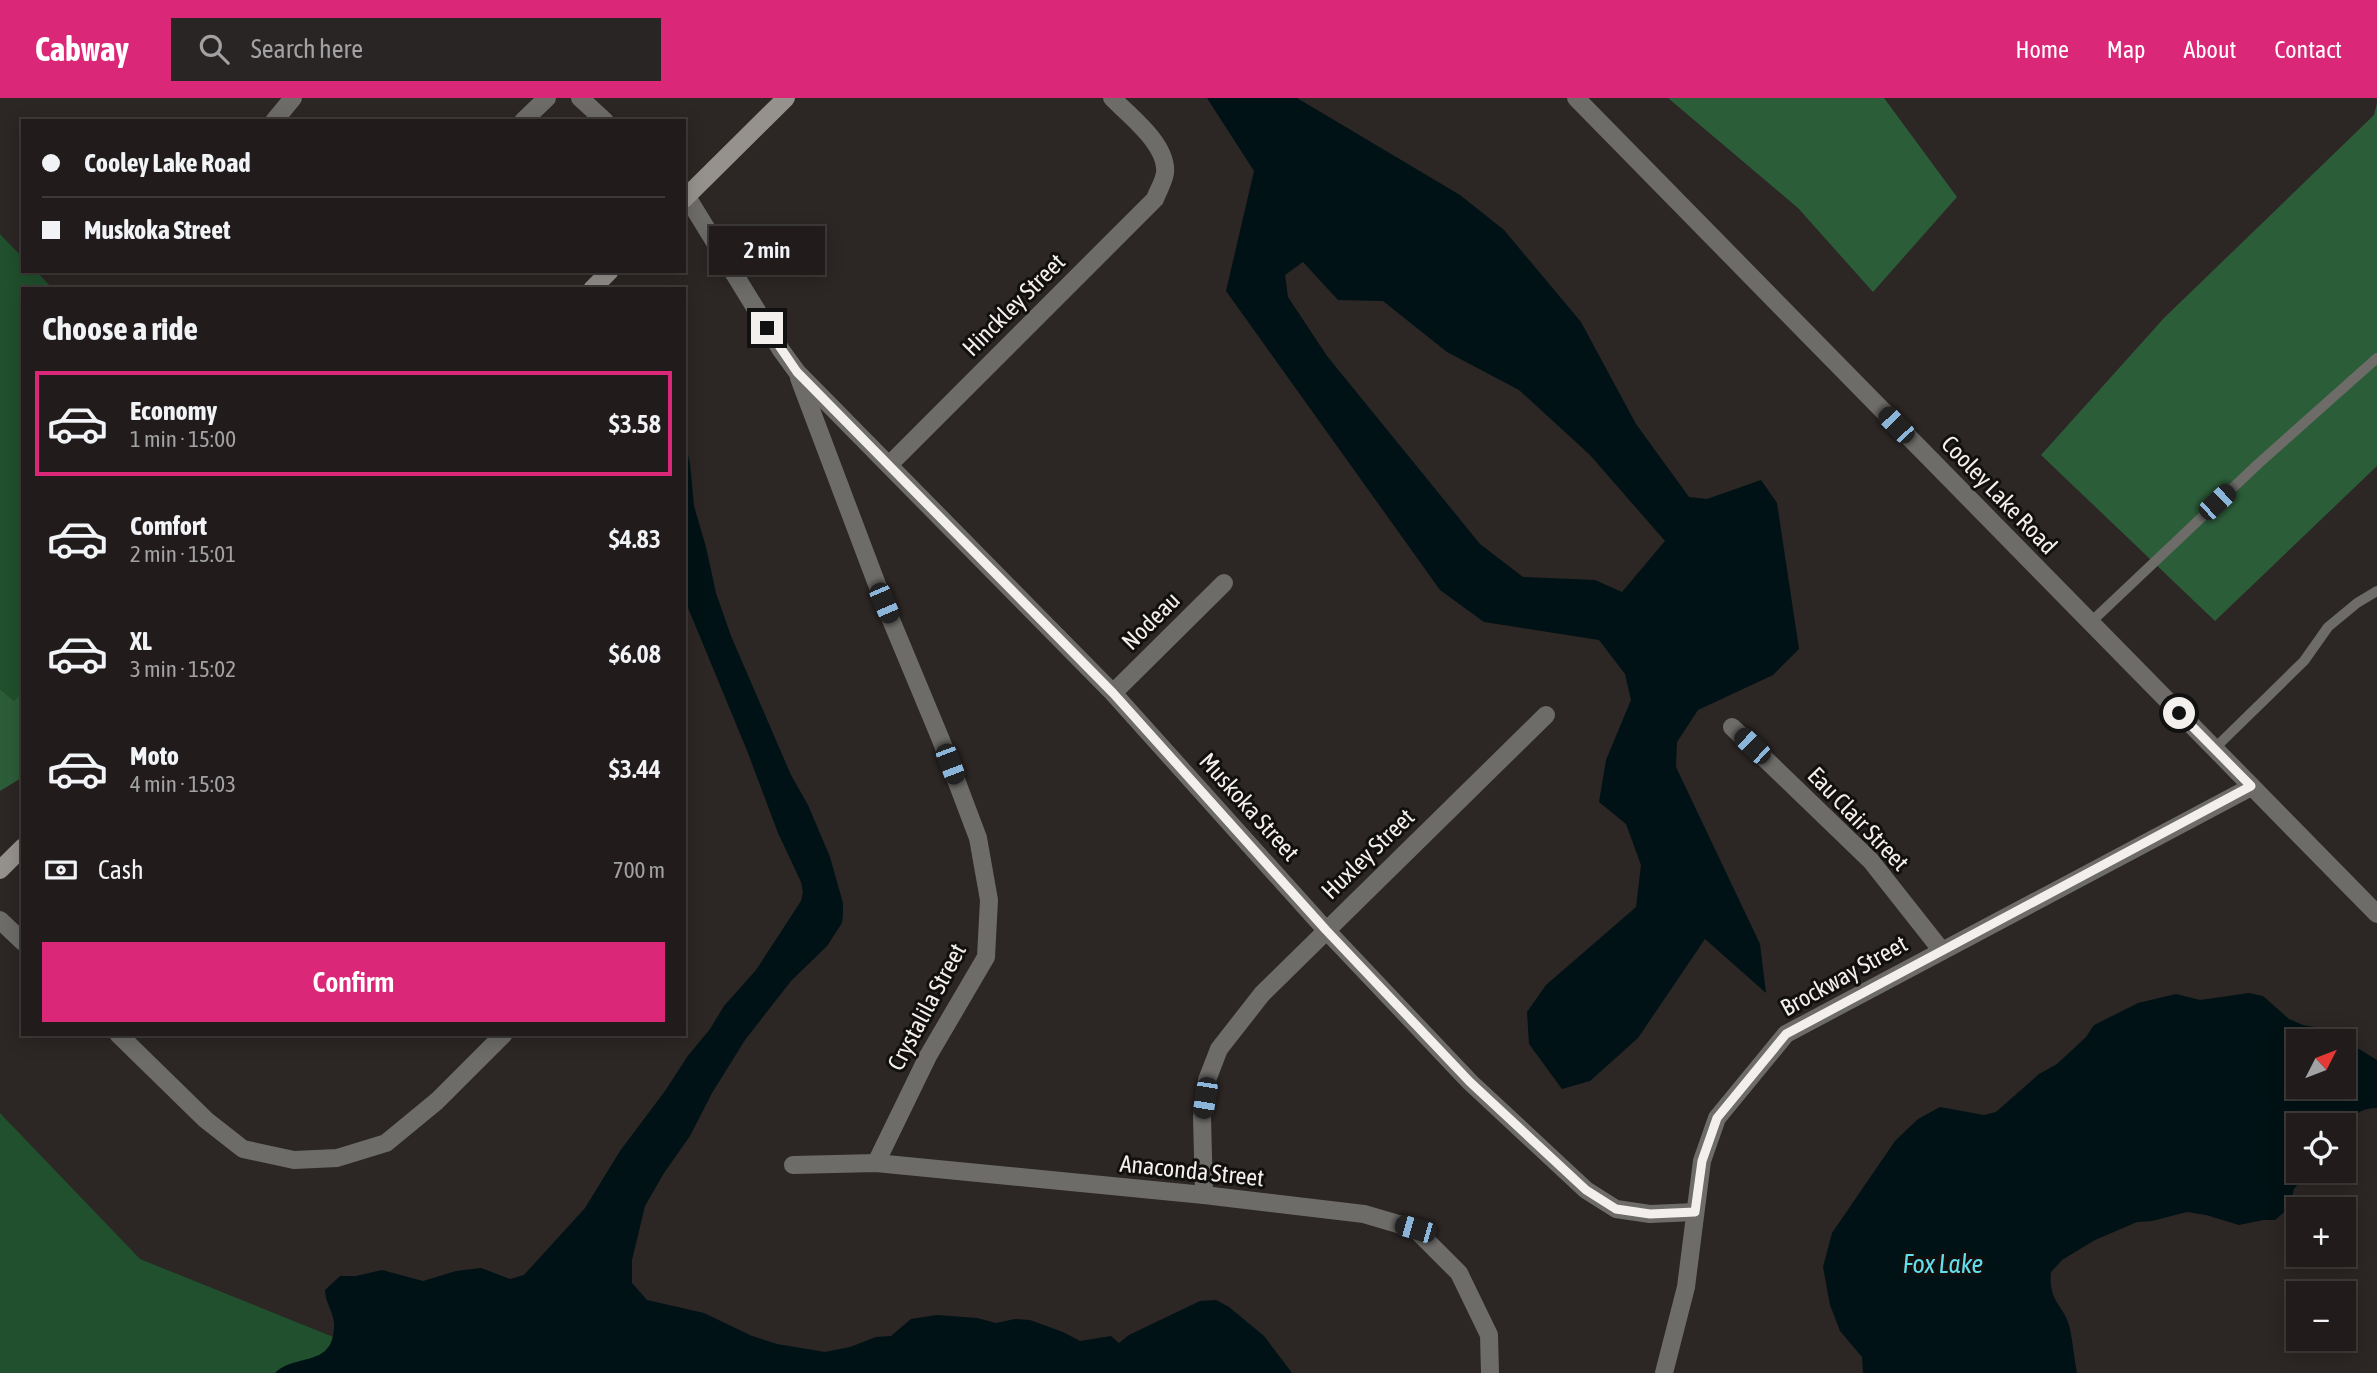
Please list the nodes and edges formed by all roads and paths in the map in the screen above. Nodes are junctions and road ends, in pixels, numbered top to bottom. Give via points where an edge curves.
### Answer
1 (293, 98) edge
2 (547, 98) edge
3 (580, 98) edge
4 (786, 98) edge
5 (1112, 98) edge
6 (1580, 102) edge
7 (276, 119) edge
8 (525, 119) edge
9 (603, 119) edge
10 (686, 195) edge
11 (686, 198) edge
12 (608, 273) edge
13 (594, 287) edge
14 (2377, 358) edge
15 (797, 372) junction
16 (889, 465) junction
17 (1224, 583) dead end
18 (2377, 591) edge
19 (2090, 623) junction
20 (1113, 693) junction
21 (1546, 715) dead end
22 (1732, 727) dead end
23 (2214, 750) junction
24 (2251, 786) junction
25 (959, 787) joint
26 (21, 849) edge
27 (0, 870) edge
28 (2377, 914) edge
29 (0, 920) edge
30 (1326, 930) junction
31 (21, 940) edge
32 (1942, 951) junction
33 (120, 1036) edge
34 (502, 1036) edge
35 (876, 1163) junction
36 (793, 1165) dead end
37 (1204, 1195) junction
38 (1695, 1212) junction
39 (1490, 1373) edge
40 (1664, 1373) edge

1 - 7 street
2 - 8 street
3 - 9 street
4 - 10 main road
5 - 16 street, Hinckley Street via 1164,159 1165,173 1155,198
6 - 19 street, Cooley Lake Road
11 - 15 street, Muskoka Street
12 - 13 main road
14 - 19 lane
15 - 16 street, Muskoka Street
15 - 25 street, Muskoka Street
16 - 20 street, Muskoka Street
17 - 20 street, Nodeau
18 - 23 lane via 2328,627 2304,661
19 - 23 street, Cooley Lake Road
20 - 30 street, Muskoka Street
21 - 30 street, Huxley Street
22 - 32 street, Eau Clair Street via 1871,861
23 - 24 street, Cooley Lake Road
24 - 28 street, Cooley Lake Road
24 - 32 street, Brockway Street
25 - 35 street, Crystalila Street via 978,838 989,900 986,957 928,1056
26 - 27 main road
29 - 31 street
30 - 37 street, Huxley Street via 1262,994 1219,1049 1207,1080 1202,1117
30 - 38 street, Muskoka Street via 1470,1082 1586,1190 1616,1209 1650,1214
32 - 38 street, Brockway Street via 1786,1034 1717,1118 1702,1161
33 - 34 street via 205,1120 243,1149 294,1160 337,1158 386,1143 437,1101
35 - 36 street, Anaconda Street
35 - 37 street, Anaconda Street
37 - 39 street, Anaconda Street via 1364,1214 1415,1229 1459,1273 1489,1335
38 - 40 street, Brockway Street via 1686,1287

